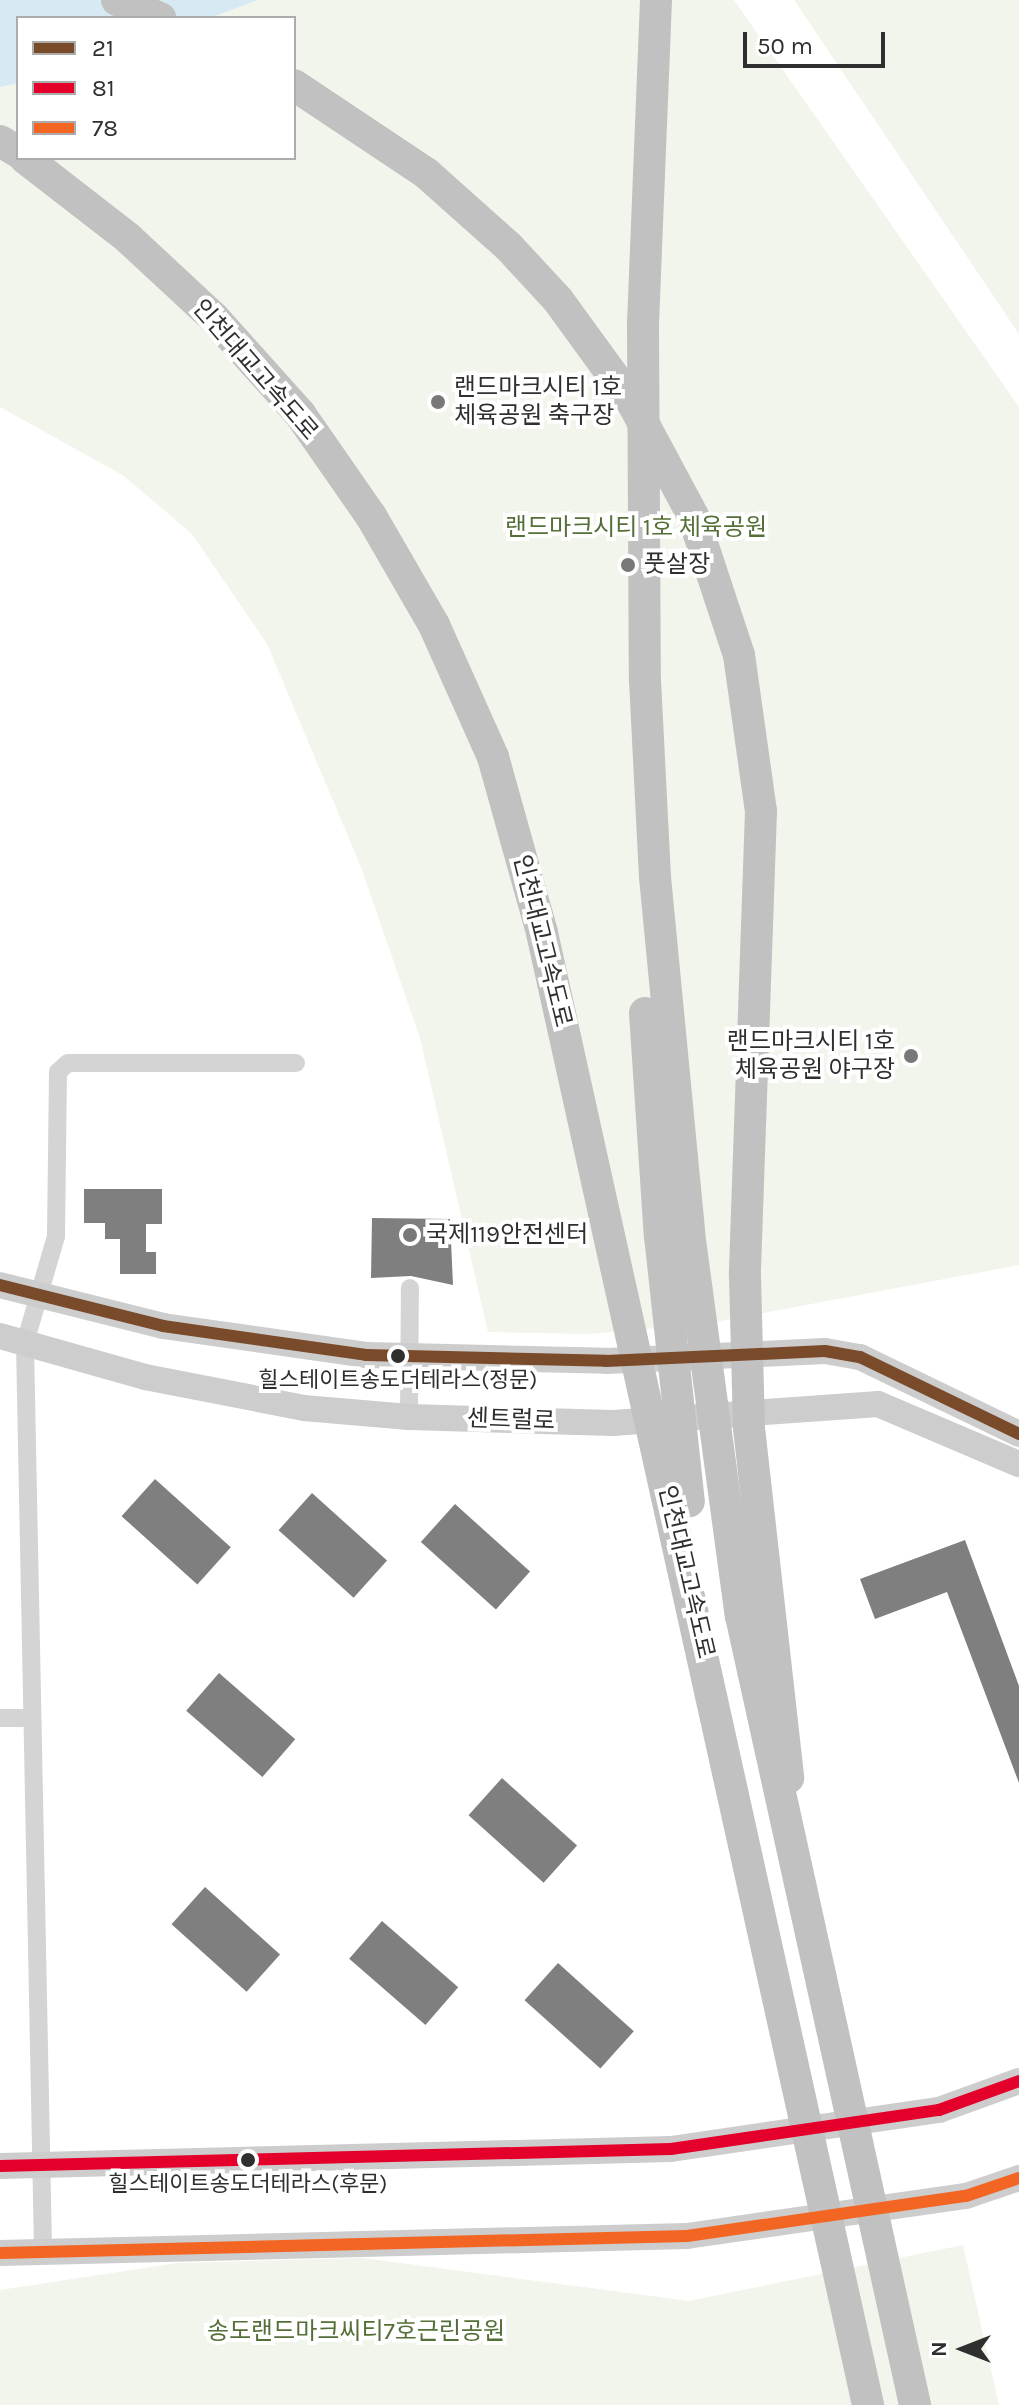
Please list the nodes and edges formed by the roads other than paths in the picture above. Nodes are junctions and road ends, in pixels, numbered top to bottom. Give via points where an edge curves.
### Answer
1 (117, 0) edge
2 (638, 0) edge
3 (656, 0) edge
4 (155, 16) edge
5 (296, 86) edge
6 (28, 160) edge
7 (296, 1063) dead end
8 (0, 1285) edge
9 (410, 1288) dead end
10 (39, 1295) junction
11 (12, 1339) edge
12 (410, 1356) junction
13 (409, 1417) junction
14 (1019, 1434) edge
15 (1019, 1464) edge
16 (0, 1718) edge
17 (31, 1718) junction
18 (798, 1869) junction
19 (755, 1878) junction
20 (1019, 2081) edge
21 (40, 2162) junction
22 (0, 2166) edge
23 (1019, 2178) edge
24 (43, 2249) junction
25 (0, 2253) edge
26 (868, 2405) edge
27 (915, 2405) edge

1 - 4 highway
2 - 19 highway, 인천대교고속도로, bridge via 622,509 636,878 680,1438 702,1597
3 - 18 highway, 인천대교고속도로, bridge via 642,507 655,877 717,1470 741,1616
5 - 18 highway, 인천대교고속도로, bridge via 426,173 509,247 558,300 632,402 693,516 739,655 761,811 745,1276 749,1428
6 - 19 highway, 인천대교고속도로, bridge via 128,238 214,318 300,414 371,516 434,625 493,757 542,933
7 - 10 street via 62,1066 57,1081 56,1236
8 - 10 main road
9 - 12 street
10 - 11 street
10 - 12 main road via 163,1326 366,1355
11 - 13 main road, 센트럴로 via 145,1377 275,1403
11 - 17 street
12 - 13 street
12 - 14 main road via 606,1361 825,1351 860,1357
13 - 15 main road, 센트럴로 via 613,1423 878,1404
16 - 17 street
17 - 21 street
18 - 27 highway, 인천대교고속도로, bridge
19 - 26 highway, 인천대교고속도로, bridge
20 - 21 main road via 939,2110 671,2149
21 - 22 main road
21 - 24 street
23 - 24 main road via 966,2196 687,2236
24 - 25 main road

